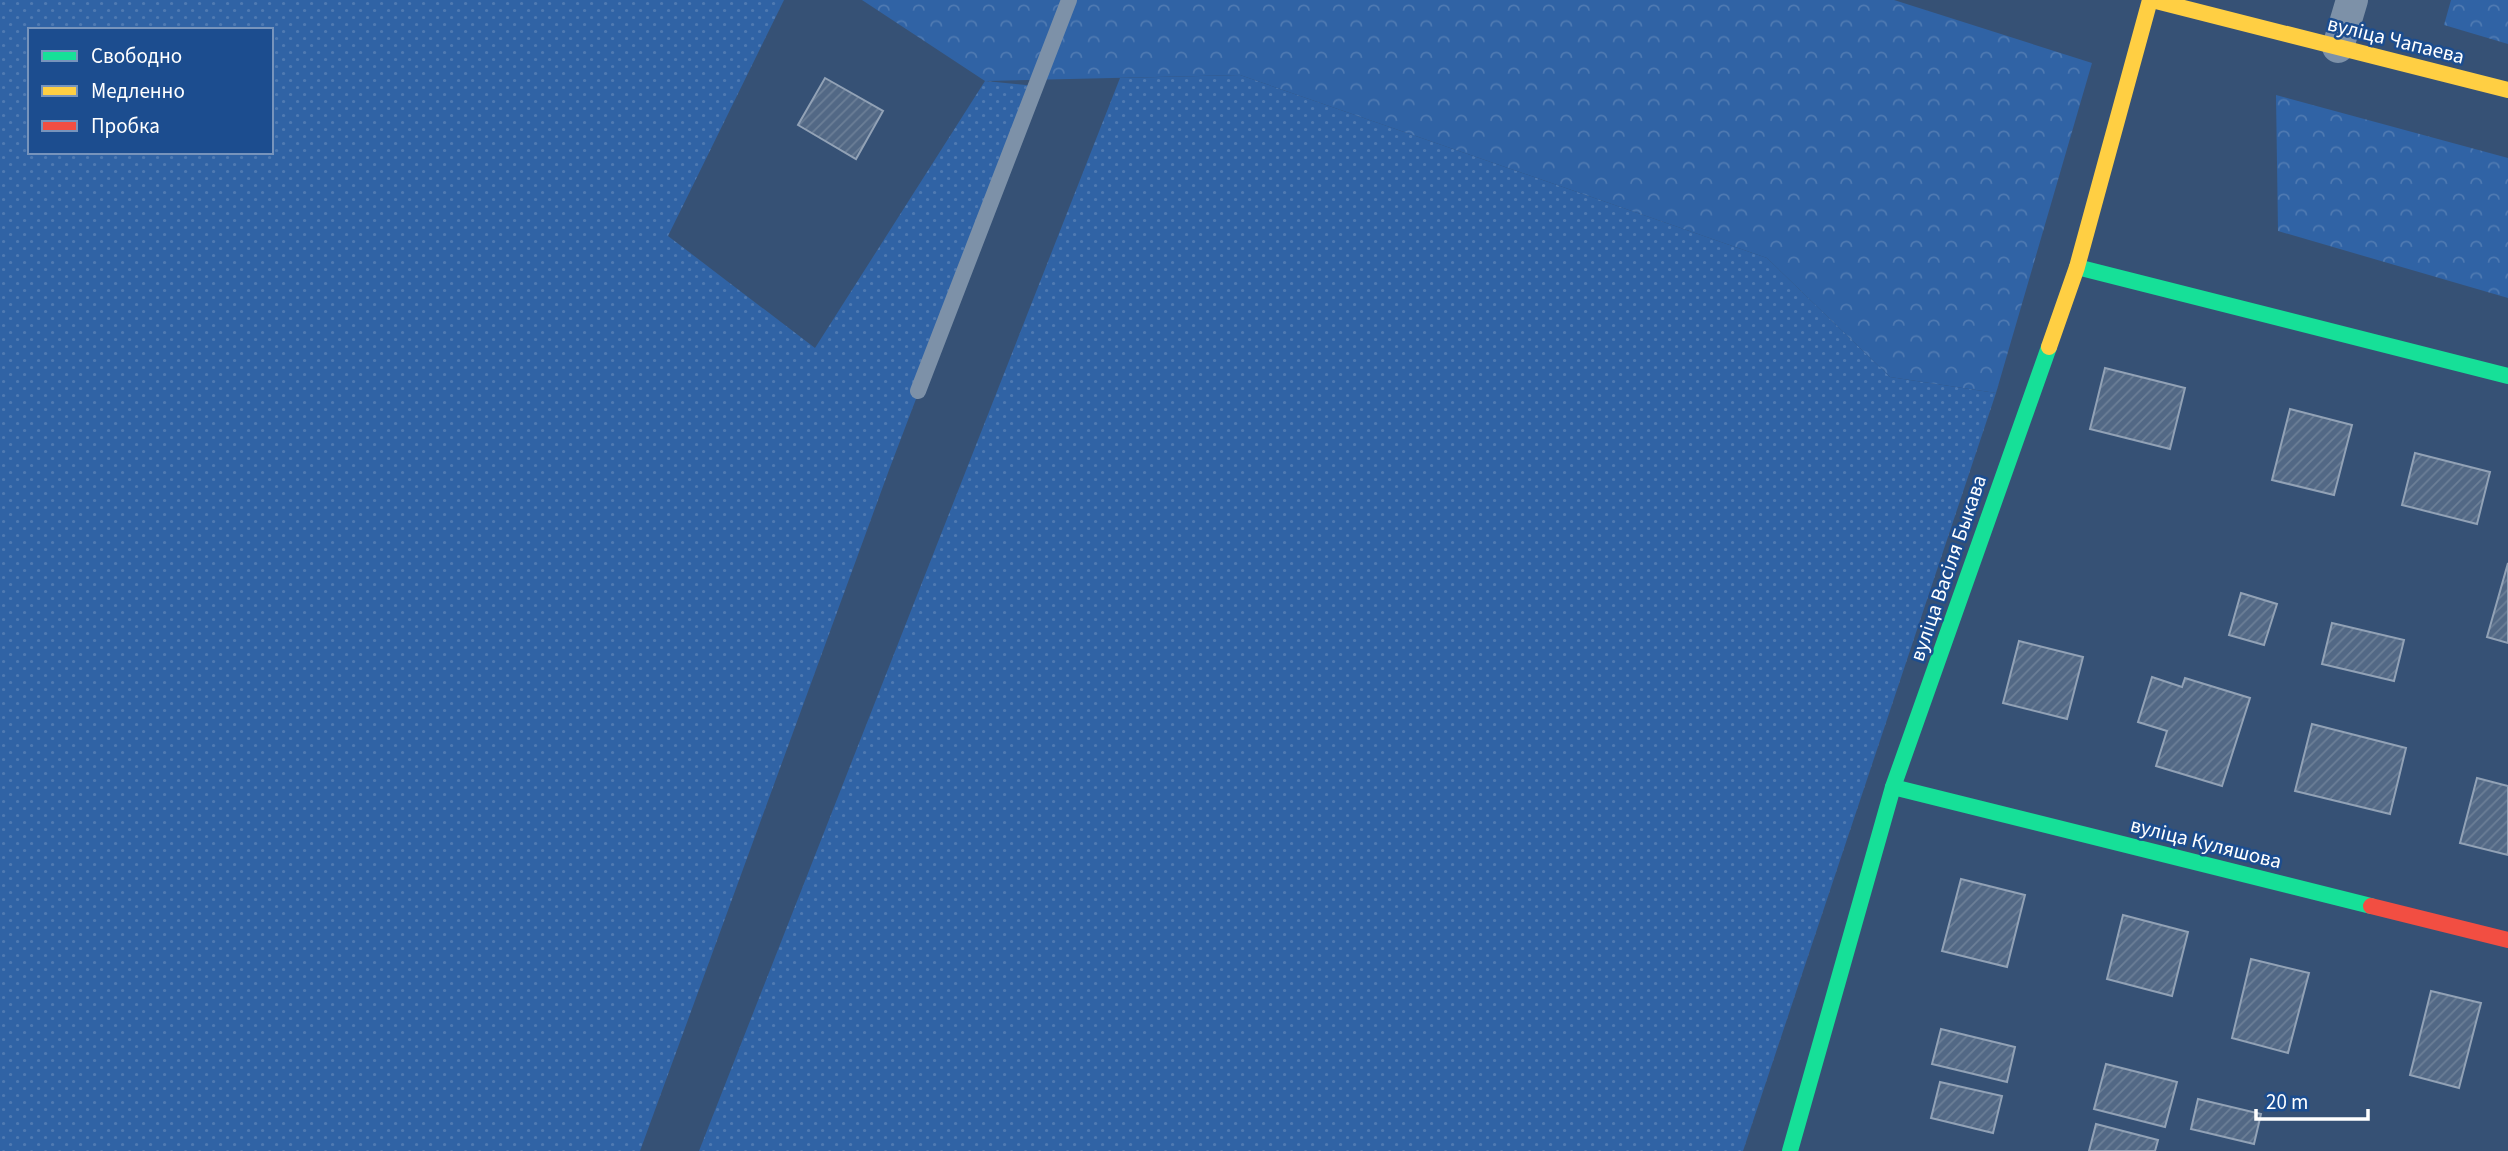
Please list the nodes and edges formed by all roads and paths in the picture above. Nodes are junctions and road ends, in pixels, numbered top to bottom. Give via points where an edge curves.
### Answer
1 (1069, 0) edge
2 (2151, 0) edge
3 (2352, 0) edge
4 (2338, 47) junction
5 (2508, 90) edge
6 (2077, 267) junction
7 (2508, 376) edge
8 (918, 391) dead end
9 (1893, 787) junction
10 (2508, 940) edge
11 (1790, 1151) edge

1 - 8 lane
2 - 4 street, вуліца Чапаева
2 - 6 street, вуліца Васіля Быкава
3 - 4 street
4 - 5 street, вуліца Чапаева
6 - 7 street
6 - 9 street, вуліца Васіля Быкава
9 - 10 street, вуліца Куляшова
9 - 11 street, вуліца Васіля Быкава

